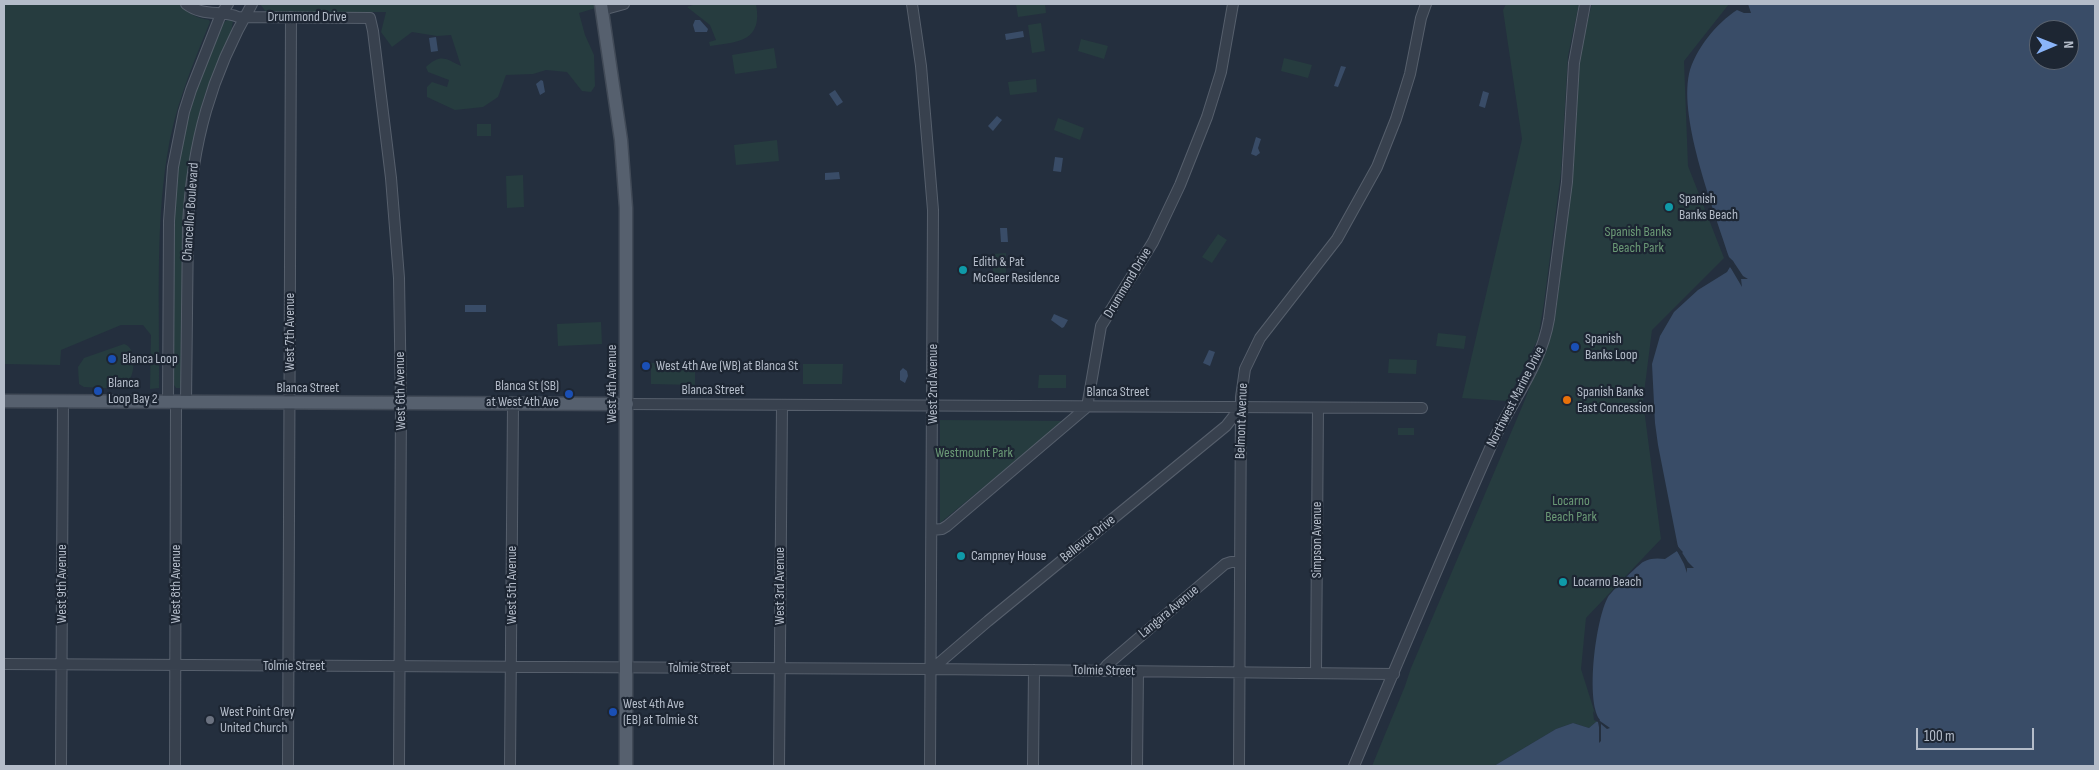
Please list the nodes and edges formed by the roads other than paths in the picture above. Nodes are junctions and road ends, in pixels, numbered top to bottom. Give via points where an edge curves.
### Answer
1 (186, 4) edge
2 (228, 4) edge
3 (252, 4) edge
4 (624, 4) edge
5 (912, 4) edge
6 (1233, 4) edge
7 (1426, 4) edge
8 (1585, 4) edge
9 (601, 7) edge
10 (221, 14) junction
11 (245, 16) junction
12 (291, 17) junction
13 (370, 18) joint
14 (4, 401) edge
15 (63, 402) junction
16 (177, 402) junction
17 (290, 403) junction
18 (401, 403) junction
19 (513, 404) junction
20 (627, 404) junction
21 (782, 405) junction
22 (933, 406) junction
23 (1086, 407) junction
24 (1241, 407) junction
25 (1318, 408) junction
26 (1422, 408) dead end
27 (932, 530) junction
28 (1240, 562) junction
29 (4, 664) edge
30 (61, 664) junction
31 (176, 665) junction
32 (288, 666) junction
33 (400, 666) junction
34 (511, 667) junction
35 (627, 668) junction
36 (780, 669) junction
37 (932, 669) junction
38 (1034, 670) junction
39 (1103, 670) junction
40 (1138, 672) junction
41 (1240, 672) junction
42 (1316, 672) junction
43 (1394, 674) junction
44 (61, 766) edge
45 (175, 766) edge
46 (288, 766) edge
47 (399, 766) edge
48 (510, 766) edge
49 (626, 766) edge
50 (779, 766) edge
51 (930, 766) edge
52 (1033, 766) edge
53 (1137, 766) edge
54 (1239, 766) edge
55 (1354, 766) edge

1 - 10 street, Drummond Drive via 198,11
2 - 10 street, Chancellor Boulevard
3 - 11 street, Chancellor Boulevard
4 - 9 street
5 - 22 street, West 2nd Avenue via 922,66 933,210
6 - 23 street, Drummond Drive via 1221,72 1207,117 1153,242 1102,326
7 - 24 street, Belmont Avenue via 1402,98 1377,167 1337,239 1252,351 1245,368
8 - 43 street, Northwest Marine Drive via 1574,63 1567,182 1545,340 1492,444
9 - 20 main road, West 4th Avenue via 621,140 626,199
10 - 11 street, Drummond Drive
10 - 16 street, Chancellor Boulevard via 188,98 173,167 169,213
11 - 12 street, Drummond Drive
11 - 16 street, Chancellor Boulevard via 223,58 199,132 192,172
12 - 13 street, Drummond Drive
12 - 17 street, West 7th Avenue
13 - 18 street, West 6th Avenue via 397,243
14 - 15 main road, Blanca Street
15 - 16 main road, Blanca Street
15 - 30 street, West 9th Avenue
16 - 17 main road, Blanca Street
16 - 31 street, West 8th Avenue
17 - 18 main road, Blanca Street
17 - 32 street, West 7th Avenue
18 - 19 main road, Blanca Street
18 - 33 street, West 6th Avenue
19 - 20 main road, Blanca Street
19 - 34 street, West 5th Avenue
20 - 21 street, Blanca Street
20 - 35 main road, West 4th Avenue
21 - 22 street, Blanca Street
21 - 36 street, West 3rd Avenue
22 - 23 street, Blanca Street
22 - 27 street, West 2nd Avenue
23 - 24 street, Blanca Street
23 - 27 street via 946,526
24 - 25 street, Blanca Street
24 - 28 street, Belmont Avenue
24 - 37 street, Bellevue Drive via 1226,426
25 - 26 street, Blanca Street
25 - 42 street, Simpson Avenue
27 - 37 street, West 2nd Avenue
28 - 39 street, Langara Avenue via 1225,564
28 - 41 street, Belmont Avenue
29 - 30 street, Tolmie Street
30 - 31 street, Tolmie Street
30 - 44 street, West 9th Avenue
31 - 32 street, Tolmie Street
31 - 45 street, West 8th Avenue
32 - 33 street, Tolmie Street
32 - 46 street, West 7th Avenue
33 - 34 street, Tolmie Street
33 - 47 street, West 6th Avenue
34 - 35 street, Tolmie Street
34 - 48 street, West 5th Avenue
35 - 36 street, Tolmie Street
35 - 49 main road, West 4th Avenue
36 - 37 street, Tolmie Street
36 - 50 street, West 3rd Avenue
37 - 38 street, Tolmie Street
37 - 51 street, West 2nd Avenue
38 - 39 street, Tolmie Street
38 - 52 street
39 - 40 street, Tolmie Street
40 - 41 street, Tolmie Street
40 - 53 street
41 - 42 street, Tolmie Street
41 - 54 street, Belmont Avenue
42 - 43 street, Tolmie Street
43 - 55 street, Northwest Marine Drive

